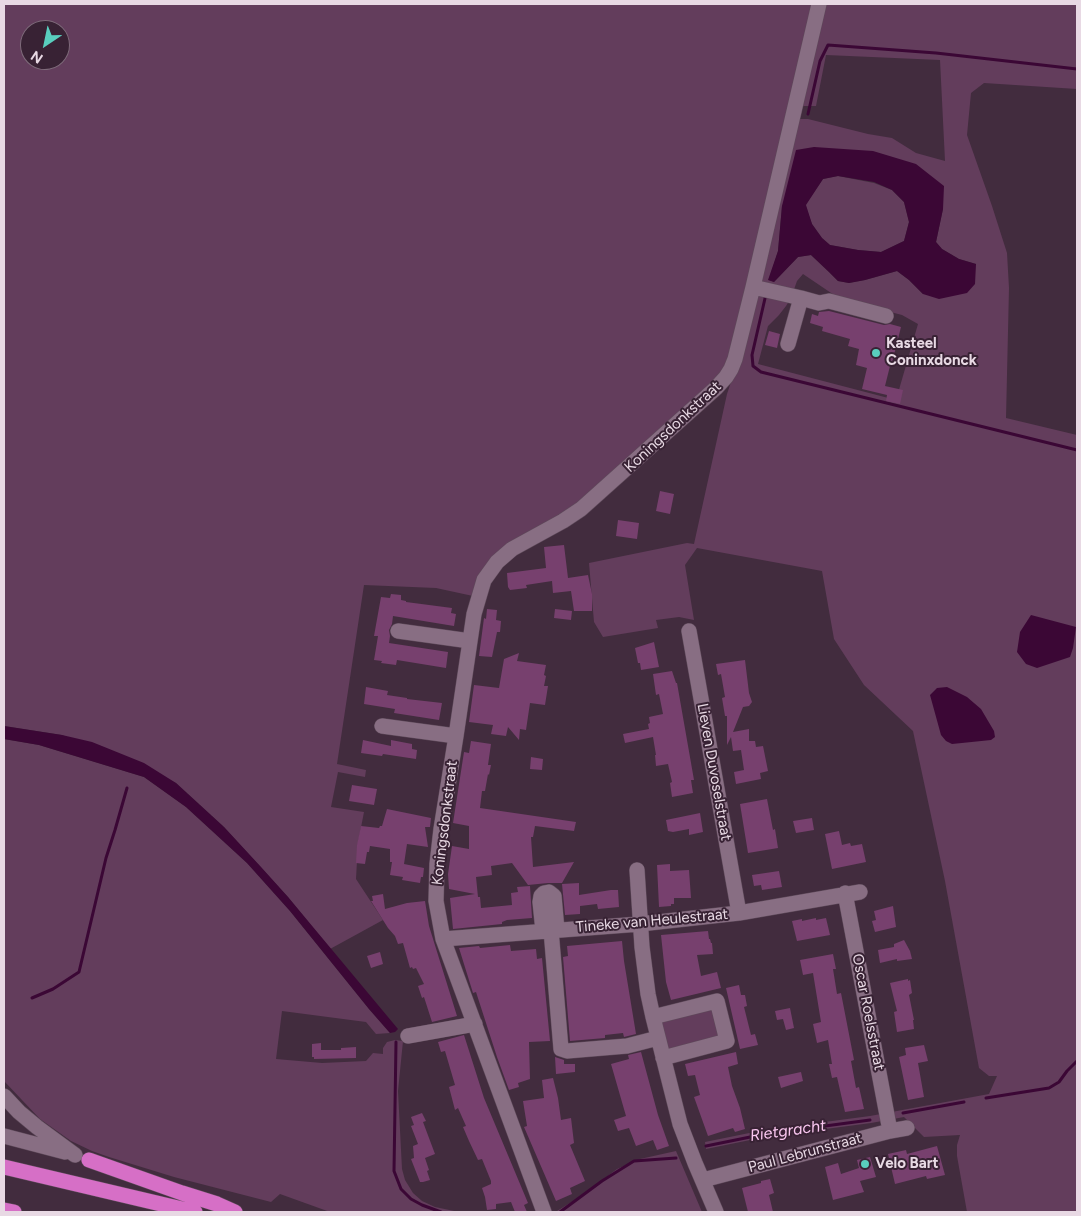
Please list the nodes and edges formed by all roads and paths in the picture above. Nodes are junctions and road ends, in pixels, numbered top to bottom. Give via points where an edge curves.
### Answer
1 (819, 4) edge
2 (762, 289) junction
3 (801, 298) junction
4 (886, 316) dead end
5 (788, 344) dead end
6 (398, 631) dead end
7 (689, 631) dead end
8 (470, 641) junction
9 (382, 726) dead end
10 (456, 736) junction
11 (637, 870) dead end
12 (852, 893) joint
13 (739, 913) junction
14 (640, 924) junction
15 (550, 930) junction
16 (443, 939) junction
17 (653, 1017) junction
18 (475, 1024) junction
19 (408, 1036) dead end
20 (658, 1038) junction
21 (663, 1058) junction
22 (4, 1096) edge
23 (4, 1104) edge
24 (19, 1112) junction
25 (907, 1128) dead end
26 (890, 1131) junction
27 (4, 1136) edge
28 (82, 1157) junction
29 (4, 1167) edge
30 (703, 1180) junction
31 (4, 1210) edge
32 (14, 1212) edge
33 (195, 1212) edge
34 (235, 1212) edge
35 (544, 1212) edge
36 (716, 1212) edge

1 - 2 street, Koningsdonkstraat
2 - 3 street
2 - 8 street, Koningsdonkstraat via 731,369 716,388 581,509 512,549 497,562 484,580 478,597
3 - 4 street via 819,303 829,301
3 - 5 street
6 - 8 street
7 - 13 street, Lieven Duvoselstraat
8 - 10 street, Koningsdonkstraat
9 - 10 street
10 - 16 street, Koningsdonkstraat via 437,864 436,901
11 - 14 street
12 - 13 street, Tineke van Heulestraat
12 - 26 street, Oscar Roelsstraat
13 - 14 street, Tineke van Heulestraat
14 - 15 street, Tineke van Heulestraat
14 - 17 street
15 - 16 street, Tineke van Heulestraat
15 - 20 street via 562,1049 627,1046
16 - 18 street, Koningsdonkstraat
17 - 20 street
17 - 21 street via 717,1001 727,1041
18 - 19 street
18 - 35 street, Koningsdonkstraat
20 - 21 street
21 - 30 street via 680,1124
22 - 24 street
23 - 24 street
24 - 28 street via 55,1141
25 - 26 street, Paul Lebrunstraat
26 - 30 street, Paul Lebrunstraat
27 - 28 street
28 - 34 highway
29 - 33 highway
30 - 36 street
31 - 32 highway

